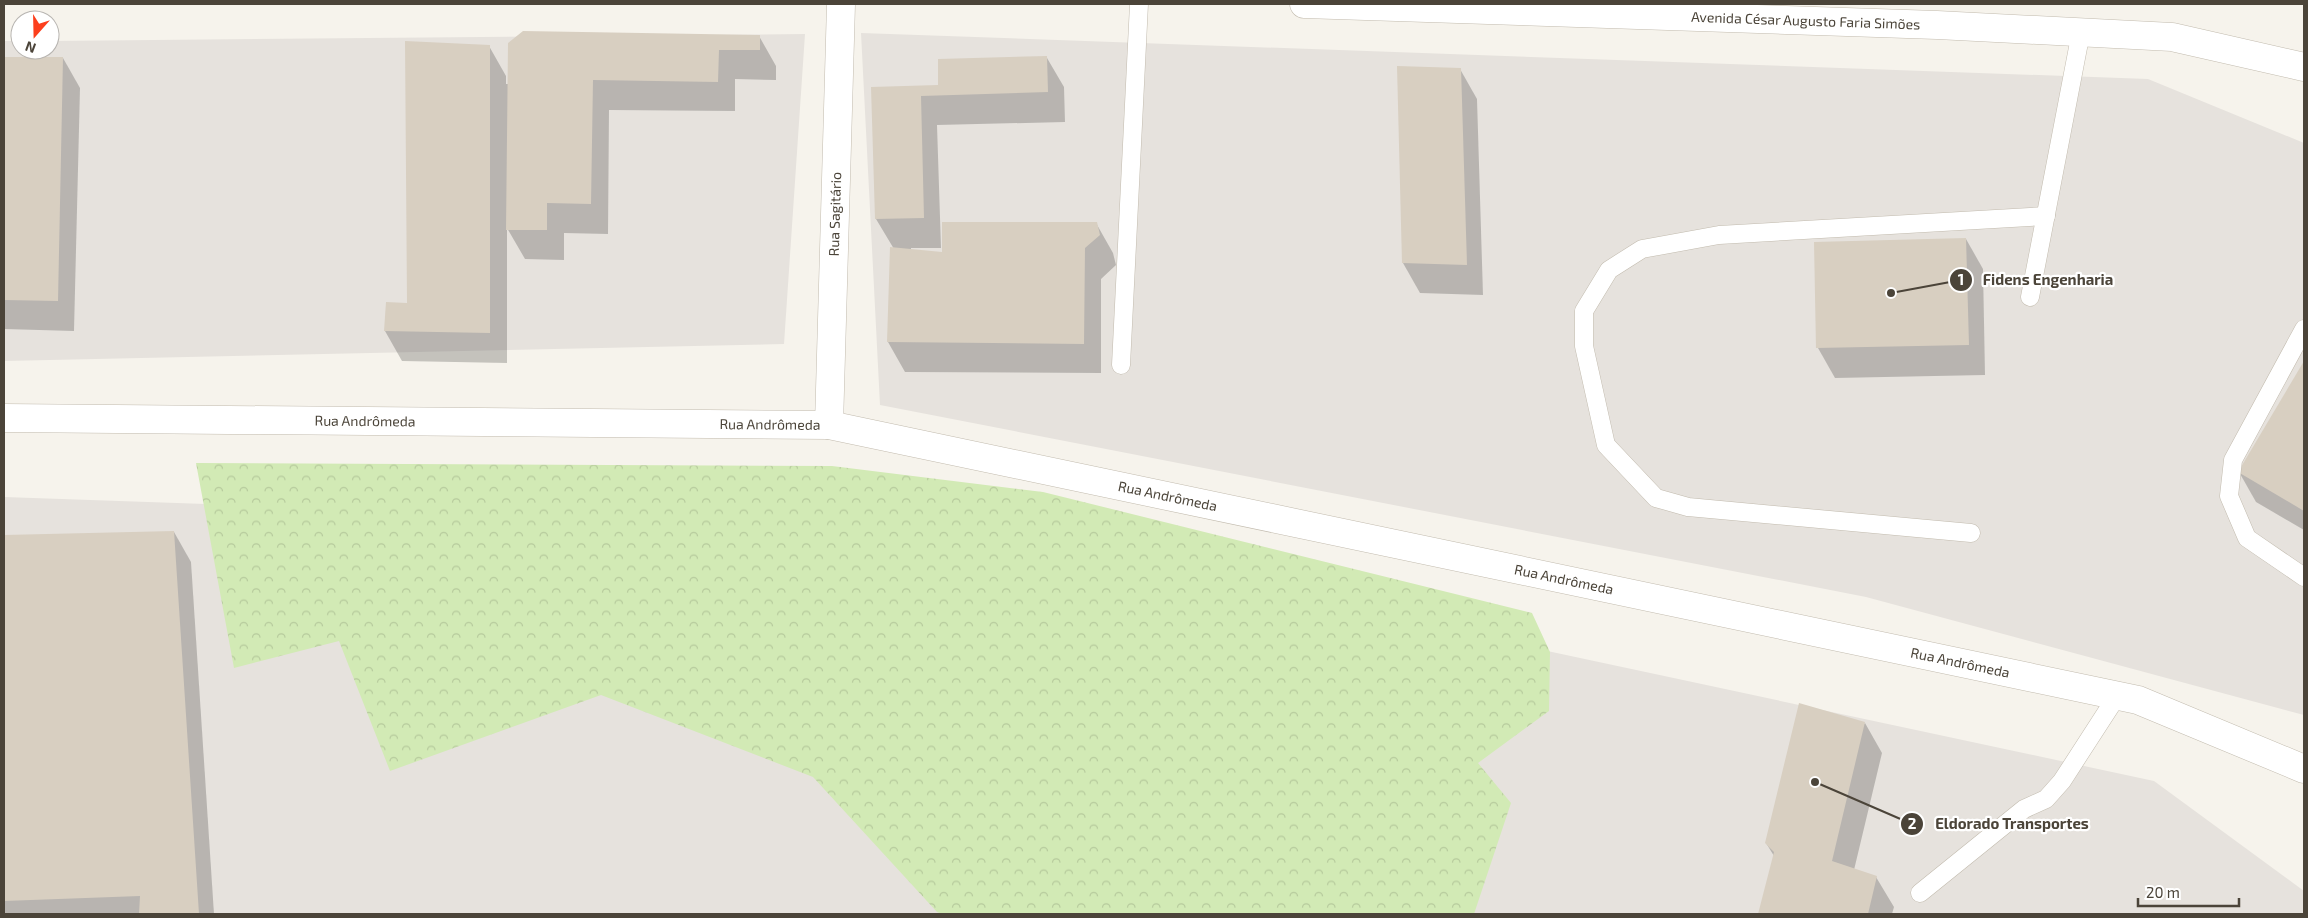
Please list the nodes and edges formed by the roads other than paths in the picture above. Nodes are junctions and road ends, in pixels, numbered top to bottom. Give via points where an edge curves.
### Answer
1 (841, 4) edge
2 (1139, 4) edge
3 (1304, 4) edge
4 (2081, 32) junction
5 (2304, 67) edge
6 (2046, 216) junction
7 (2030, 298) dead end
8 (2304, 329) edge
9 (1121, 365) dead end
10 (4, 418) edge
11 (828, 424) junction
12 (1971, 534) dead end
13 (2304, 577) edge
14 (2117, 696) junction
15 (2304, 768) edge
16 (1920, 893) dead end

1 - 11 street, Rua Sagitário
2 - 9 lane
3 - 4 street, Avenida César Augusto Faria Simões
4 - 5 street, Avenida César Augusto Faria Simões via 2172,37
4 - 6 lane
6 - 7 lane
6 - 12 lane via 1719,235 1642,250 1609,270 1584,311 1584,346 1606,446 1656,498 1688,507
8 - 13 lane via 2234,460 2229,496 2247,538
10 - 11 street, Rua Andrômeda
11 - 14 street, Rua Andrômeda
14 - 15 street, Rua Andrômeda via 2138,700
14 - 16 lane via 2062,781 2046,799 2024,809

